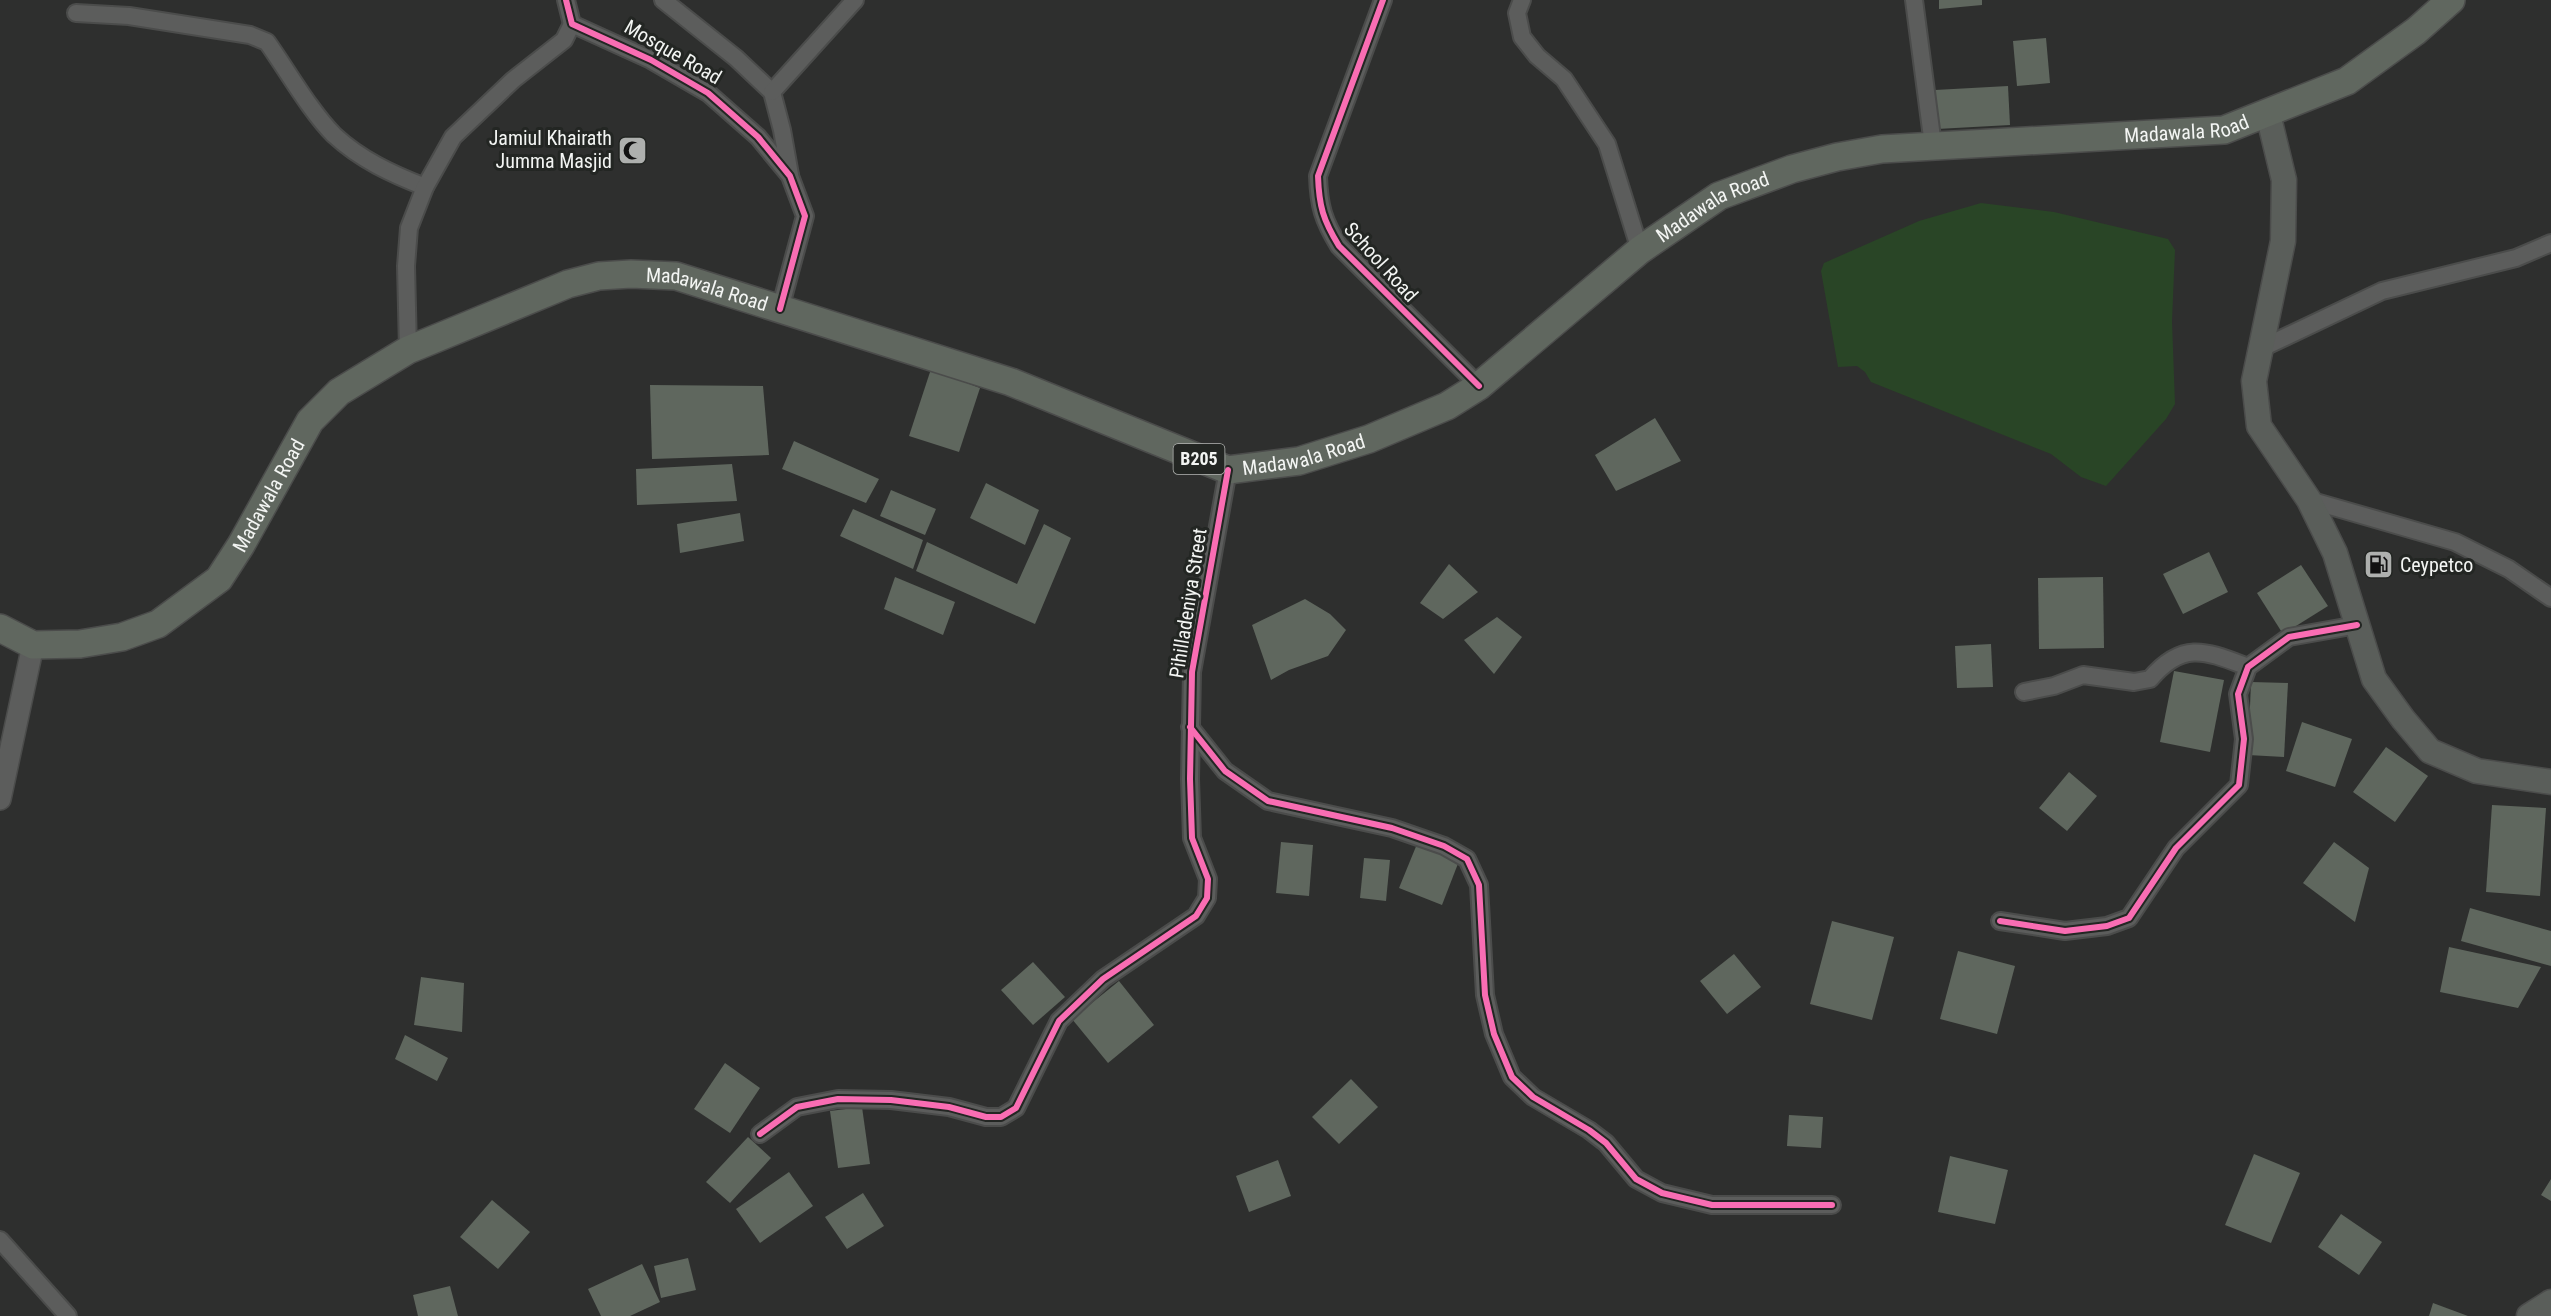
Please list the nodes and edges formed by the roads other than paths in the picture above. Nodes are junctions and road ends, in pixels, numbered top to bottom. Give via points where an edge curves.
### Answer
1 (566, 0) edge
2 (663, 0) edge
3 (855, 0) edge
4 (1383, 0) edge
5 (1522, 0) edge
6 (1914, 0) edge
7 (2451, 0) edge
8 (76, 13) dead end
9 (572, 24) junction
10 (772, 92) junction
11 (2268, 114) junction
12 (1933, 145) junction
13 (790, 176) junction
14 (425, 187) junction
15 (2551, 243) edge
16 (1640, 250) junction
17 (780, 309) junction
18 (2262, 348) junction
19 (408, 350) junction
20 (1479, 386) junction
21 (1228, 470) junction
22 (2309, 500) junction
23 (2551, 598) edge
24 (2357, 625) junction
25 (0, 628) edge
26 (33, 645) junction
27 (2248, 667) junction
28 (2024, 692) dead end
29 (1190, 727) junction
30 (2551, 782) edge
31 (0, 799) edge
32 (2000, 921) dead end
33 (760, 1134) dead end
34 (1832, 1205) dead end
35 (0, 1240) edge
36 (2551, 1302) edge
37 (68, 1316) edge
38 (2529, 1316) edge

1 - 9 street
2 - 10 street
3 - 10 street
4 - 20 street, School Road via 1318,176 1319,202 1325,223 1339,246
5 - 16 street via 1517,13 1522,37 1564,79 1606,144
6 - 12 street
7 - 11 main road, Madawala Road / B205 via 2347,81
8 - 14 street via 129,16 250,35 267,42 333,134 384,171
9 - 13 street, Mosque Road via 651,60 708,93 758,136
9 - 14 street via 564,40 513,80 453,137
10 - 13 street
11 - 12 main road, Madawala Road / B205 via 2224,130 2192,133
11 - 18 main road via 2284,180 2283,231
12 - 16 main road, Madawala Road / B205 via 1837,157 1792,169 1719,196
13 - 17 street, Mosque Road via 805,216
14 - 19 street via 409,228
15 - 18 street via 2516,258 2382,291
16 - 20 main road, Madawala Road / B205
17 - 19 main road, Madawala Road / B205 via 676,276 599,276 568,284
17 - 21 main road, Madawala Road / B205 via 1011,382
18 - 22 main road via 2254,381 2259,426
19 - 26 main road, Madawala Road / B205 via 339,392 310,421 219,579 158,624 122,637 80,644
20 - 21 main road, Madawala Road / B205 via 1447,406 1370,439 1299,462
21 - 29 street, Pihilladeniya Street via 1192,672
22 - 23 street via 2454,542 2509,569
22 - 24 main road via 2335,553
24 - 27 street via 2289,638
24 - 30 main road via 2374,679 2430,751 2477,771
25 - 26 main road, Madawala Road / B205
26 - 31 street
27 - 28 street via 2202,652 2187,652 2163,663 2150,679 2134,682 2083,675
27 - 32 street via 2238,694 2244,739 2239,785 2176,848 2129,918 2107,926 2065,931
29 - 33 street, Pihilladeniya Street via 1192,838 1208,879 1207,898 1196,916 1103,979 1059,1021 1016,1108 1001,1117 986,1117 949,1107 838,1099 797,1107
29 - 34 street via 1225,771 1268,801 1392,828 1444,846 1467,859 1479,885 1485,995 1494,1034 1512,1077 1533,1097 1606,1143 1636,1179 1662,1193 1712,1205
35 - 37 street
36 - 38 main road

